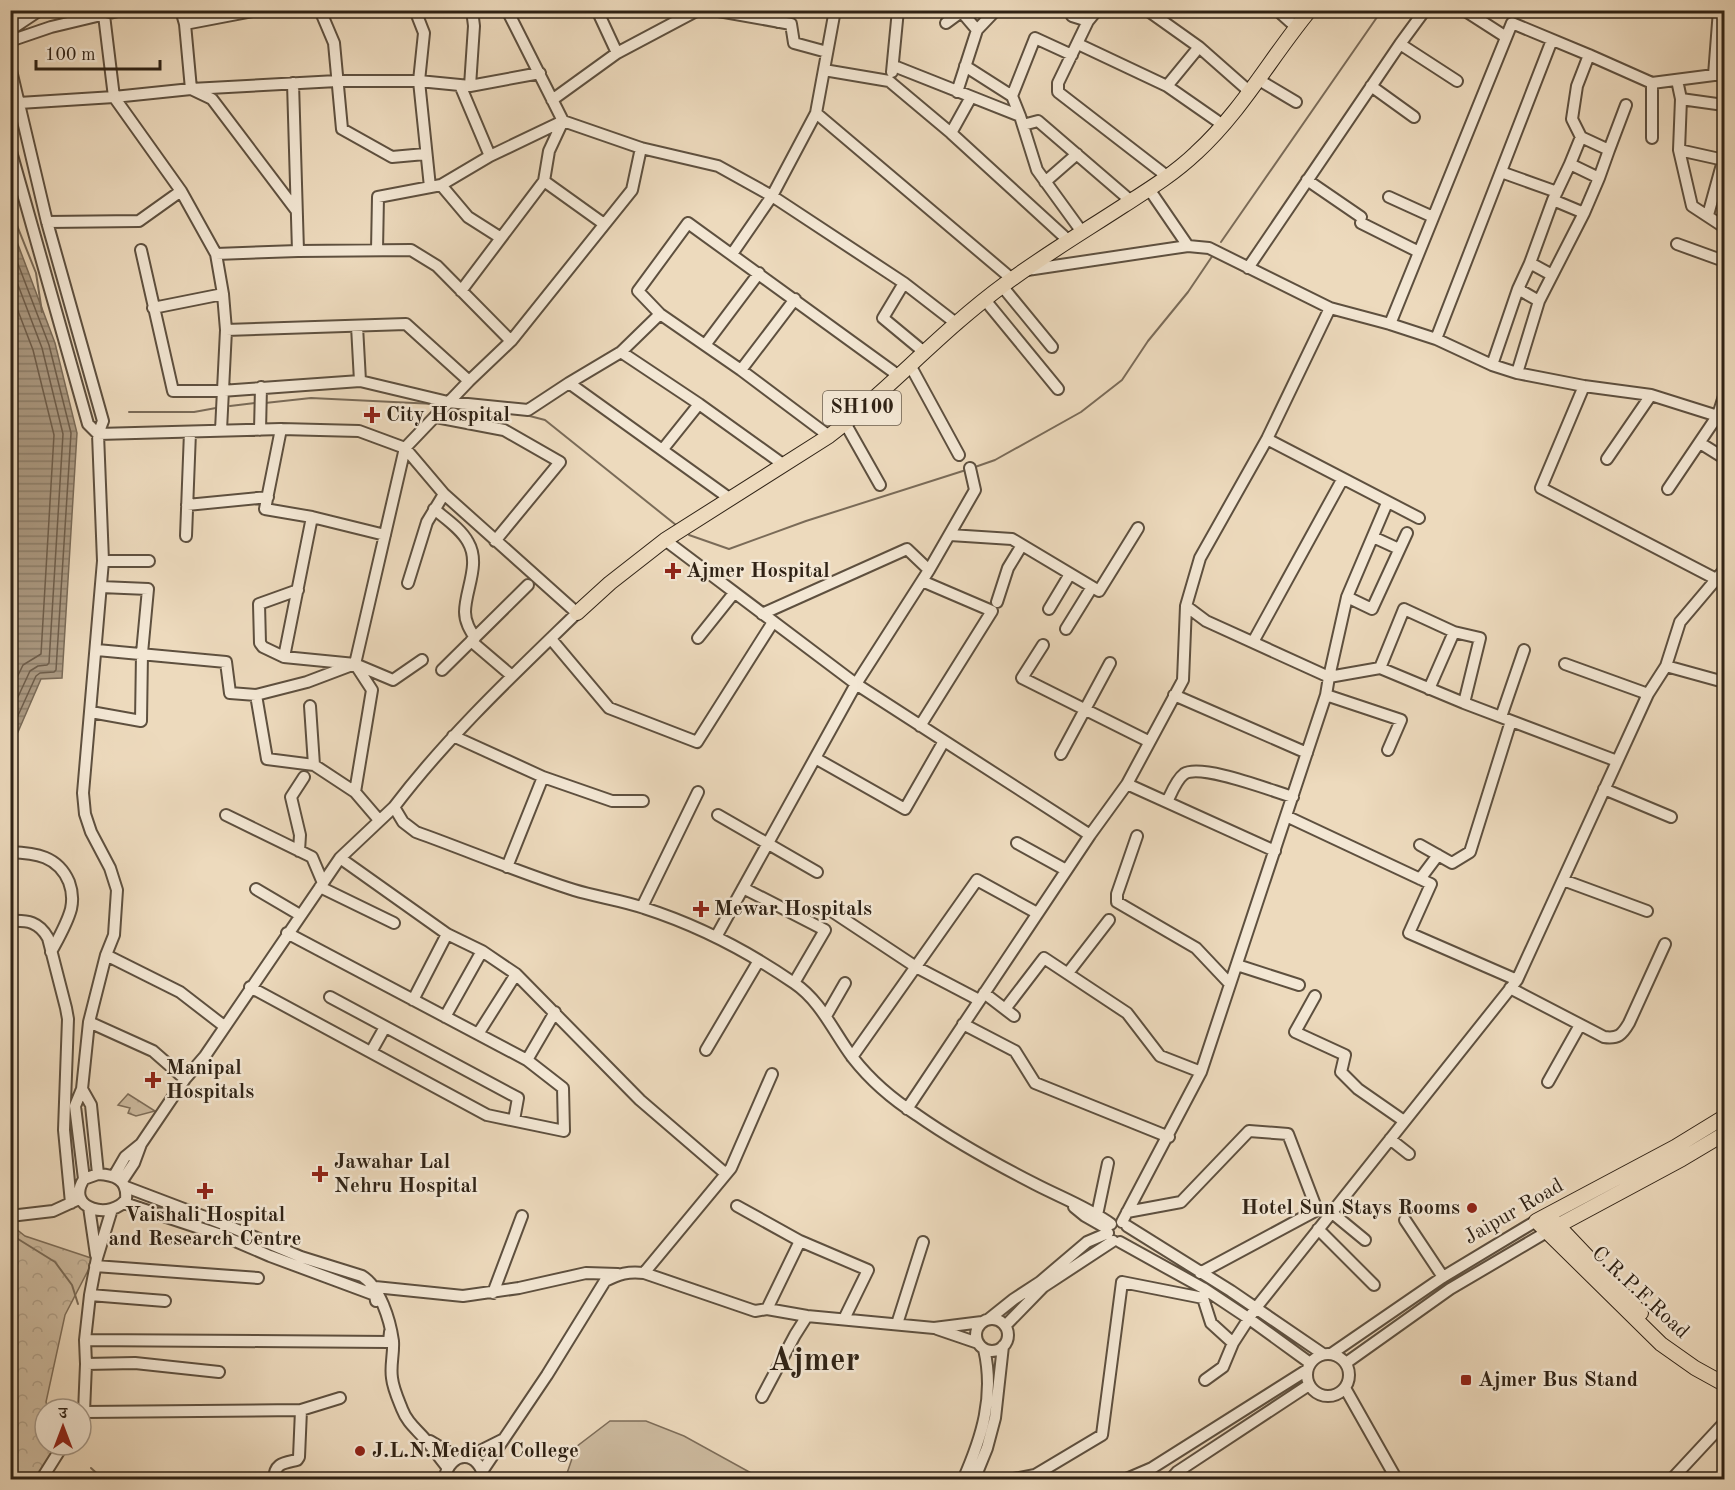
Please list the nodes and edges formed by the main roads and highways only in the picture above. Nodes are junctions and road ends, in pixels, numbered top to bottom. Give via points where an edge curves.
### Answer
1 (1310, 10) edge
2 (577, 613) road end
3 (1725, 1117) edge
4 (1725, 1134) edge
5 (1542, 1218) joint
6 (1551, 1229) junction
7 (1677, 1352) junction
8 (1725, 1375) edge
9 (1725, 1384) edge

1 - 2 main road, SH100 via 1223,125 1168,177 1007,282 829,436 668,538
3 - 5 main road, Jaipur Road
4 - 6 main road, Jaipur Road
5 - 6 main road, C.R.P.F.Road
6 - 7 main road, C.R.P.F.Road
7 - 8 main road, C.R.P.F.Road
7 - 9 main road, C.R.P.F.Road

